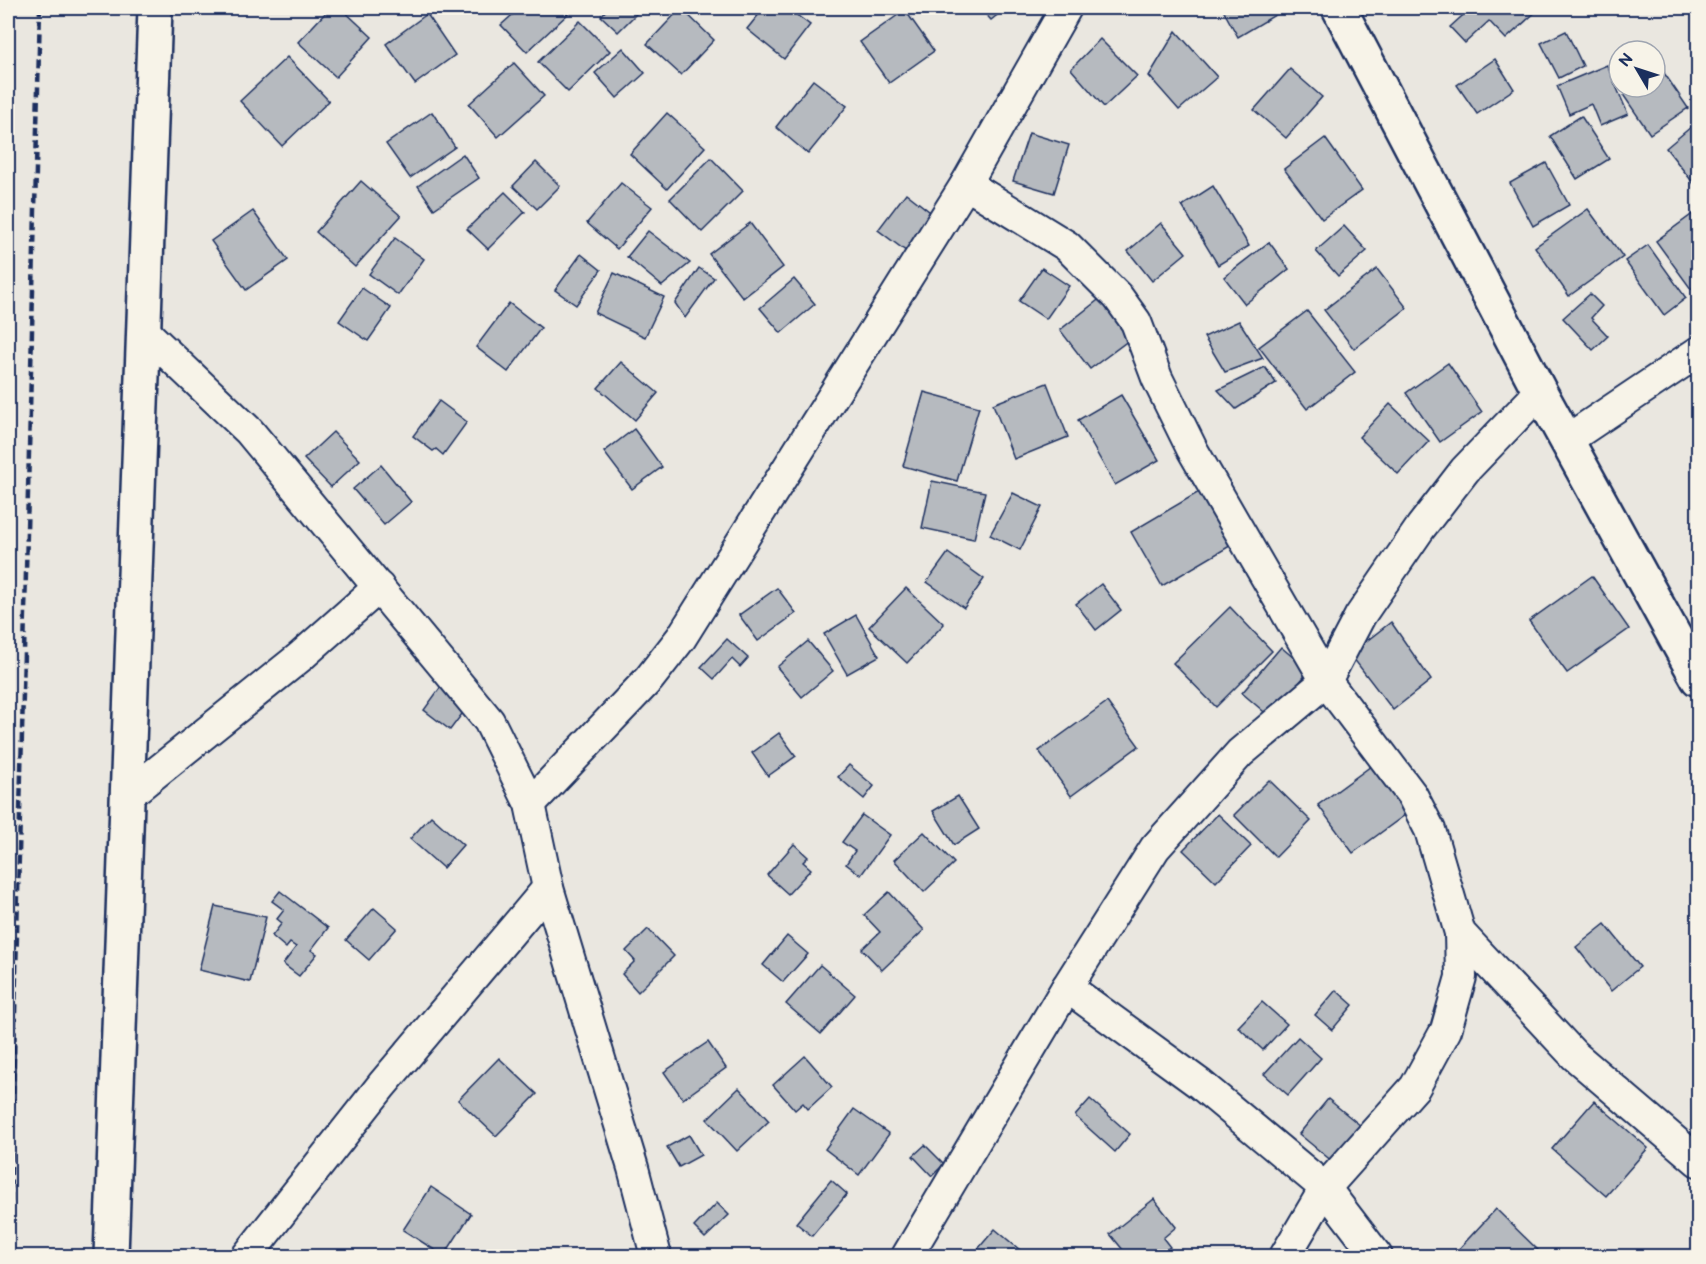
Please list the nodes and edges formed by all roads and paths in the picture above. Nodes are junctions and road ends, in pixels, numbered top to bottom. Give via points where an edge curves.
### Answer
1 (155, 8) edge
2 (1065, 8) edge
3 (1339, 8) edge
4 (966, 184) junction
5 (143, 330) junction
6 (1698, 352) edge
7 (1540, 392) junction
8 (1567, 440) junction
9 (379, 587) junction
10 (1698, 679) edge
11 (1326, 681) junction
12 (127, 796) junction
13 (530, 804) junction
14 (548, 888) junction
15 (1460, 933) junction
16 (1067, 987) junction
17 (1698, 1161) edge
18 (1325, 1188) junction
19 (111, 1257) edge
20 (247, 1257) edge
21 (656, 1257) edge
22 (907, 1257) edge
23 (1285, 1257) edge
24 (1377, 1257) edge

1 - 5 street
2 - 4 street
3 - 7 street
4 - 11 street via 1067,246 1118,297 1130,314 1192,449
4 - 13 street via 681,638 650,679
5 - 9 street via 249,431
5 - 12 street
6 - 8 street
7 - 8 street
7 - 11 street via 1465,470 1421,527 1360,616
8 - 10 street
9 - 12 street via 300,657
9 - 13 street via 489,721
11 - 15 street via 1412,795 1430,830
11 - 16 street via 1240,753 1155,848
12 - 19 street
13 - 14 street
14 - 20 street via 382,1085
14 - 21 street
15 - 17 street via 1574,1055
15 - 18 street via 1461,977 1446,1030 1415,1087
16 - 18 street via 1200,1084
16 - 22 street
18 - 23 street
18 - 24 street

